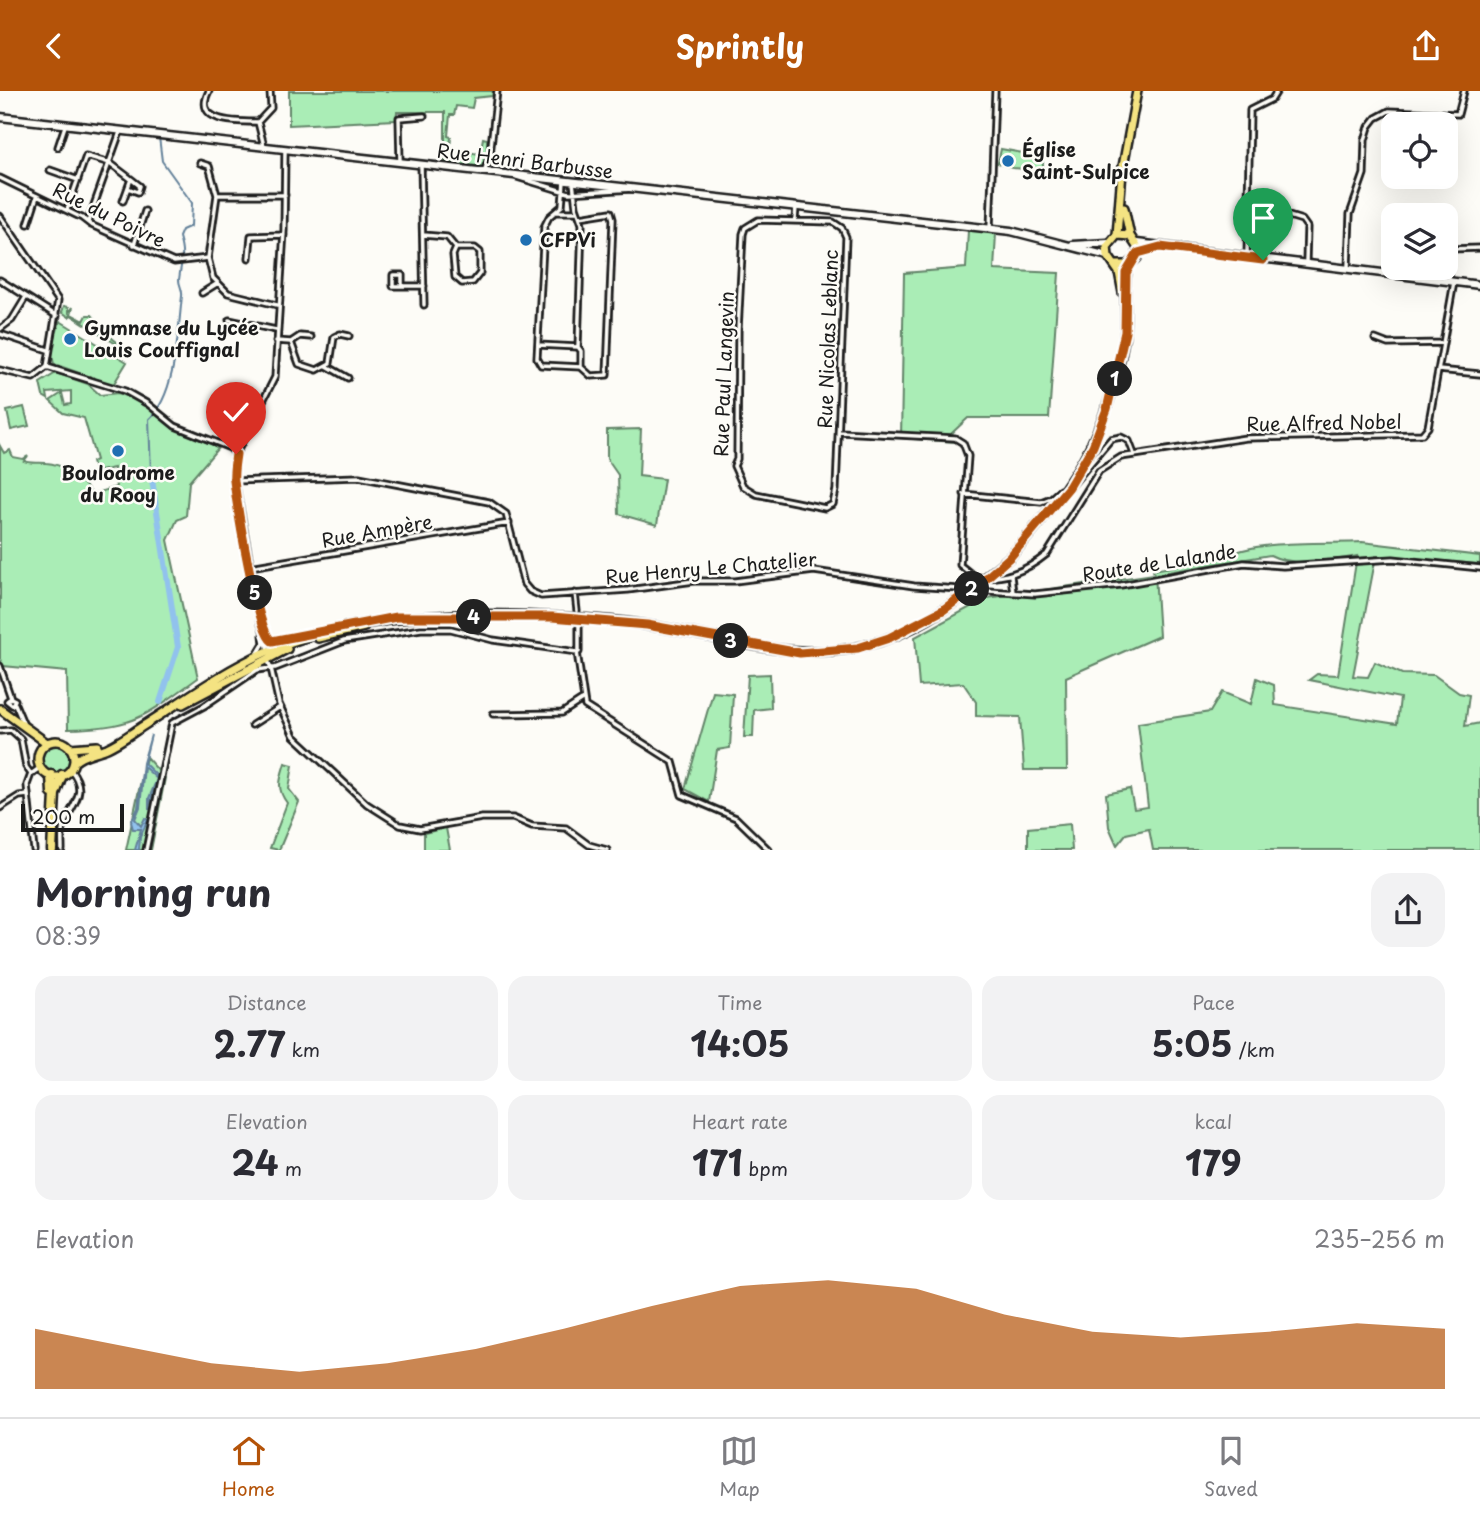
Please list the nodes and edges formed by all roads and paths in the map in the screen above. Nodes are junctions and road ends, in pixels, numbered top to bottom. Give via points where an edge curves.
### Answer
1 (209, 91) edge
2 (270, 91) edge
3 (497, 91) edge
4 (995, 91) edge
5 (1138, 91) edge
6 (1277, 91) edge
7 (1464, 91) edge
8 (424, 116) dead end
9 (0, 117) edge
10 (258, 122) junction
11 (65, 124) junction
12 (121, 130) junction
13 (264, 146) junction
14 (58, 147) dead end
15 (285, 149) junction
16 (400, 162) junction
17 (110, 163) junction
18 (200, 163) dead end
19 (421, 164) junction
20 (50, 170) dead end
21 (484, 172) junction
22 (516, 175) junction
23 (0, 178) edge
24 (131, 179) junction
25 (78, 180) junction
26 (564, 181) junction
27 (573, 182) junction
28 (1121, 183) junction
29 (128, 188) junction
30 (633, 189) junction
31 (563, 193) junction
32 (574, 194) junction
33 (217, 195) junction
34 (285, 195) junction
35 (37, 196) junction
36 (124, 201) dead end
37 (796, 207) junction
38 (67, 211) junction
39 (145, 211) dead end
40 (555, 212) junction
41 (579, 214) junction
42 (0, 216) edge
43 (1289, 216) dead end
44 (794, 220) junction
45 (88, 222) junction
46 (28, 224) dead end
47 (990, 229) junction
48 (284, 235) junction
49 (423, 235) junction
50 (1117, 235) junction
51 (1130, 236) junction
52 (1046, 240) junction
53 (1108, 243) junction
54 (1137, 243) junction
55 (134, 245) junction
56 (1160, 247) junction
57 (456, 248) junction
58 (1480, 248) edge
59 (1138, 253) junction
60 (1108, 256) junction
61 (208, 258) junction
62 (249, 258) dead end
63 (1247, 258) junction
64 (1116, 265) junction
65 (1128, 265) junction
66 (1305, 265) junction
67 (1348, 270) junction
68 (0, 280) edge
69 (1452, 282) junction
70 (218, 283) junction
71 (1480, 285) edge
72 (402, 286) dead end
73 (424, 286) junction
74 (202, 293) dead end
75 (26, 297) junction
76 (277, 305) junction
77 (425, 305) dead end
78 (57, 316) junction
79 (1126, 319) junction
80 (229, 320) dead end
81 (276, 330) junction
82 (0, 331) edge
83 (349, 336) dead end
84 (311, 337) dead end
85 (1376, 339) dead end
86 (276, 341) junction
87 (291, 342) junction
88 (1443, 343) junction
89 (538, 345) junction
90 (578, 347) junction
91 (48, 350) junction
92 (327, 366) junction
93 (47, 367) junction
94 (581, 367) junction
95 (0, 370) edge
96 (1438, 370) junction
97 (1480, 374) edge
98 (348, 378) dead end
99 (839, 432) junction
100 (1093, 446) junction
101 (236, 454) junction
102 (1134, 454) junction
103 (234, 481) junction
104 (1069, 487) junction
105 (964, 494) junction
106 (835, 501) joint
107 (509, 523) junction
108 (250, 567) junction
109 (1480, 568) edge
110 (1011, 575) junction
111 (968, 589) joint
112 (575, 593) junction
113 (1013, 593) junction
114 (577, 611) dead end
115 (426, 618) junction
116 (261, 622) junction
117 (579, 625) dead end
118 (335, 629) junction
119 (268, 654) junction
120 (579, 654) junction
121 (244, 662) junction
122 (0, 666) edge
123 (271, 668) junction
124 (582, 700) junction
125 (280, 707) junction
126 (0, 709) edge
127 (493, 714) dead end
128 (146, 724) junction
129 (252, 725) dead end
130 (23, 727) junction
131 (0, 731) edge
132 (31, 733) junction
133 (127, 736) junction
134 (47, 743) junction
135 (70, 748) junction
136 (40, 751) junction
137 (41, 767) junction
138 (69, 769) junction
139 (31, 774) junction
140 (51, 775) junction
141 (28, 795) junction
142 (0, 808) edge
143 (34, 850) edge
144 (51, 850) edge
145 (62, 850) edge
146 (146, 850) edge
147 (607, 850) edge
148 (769, 850) edge

1 - 10 street via 204,105 216,119
2 - 10 street via 271,108
3 - 21 street
4 - 47 street
5 - 28 main road
6 - 63 street via 1272,99 1250,110
7 - 67 street via 1458,114 1390,111 1369,127 1362,182 1350,214
8 - 16 street via 399,118
9 - 11 main road, Rue Henri Barbusse
10 - 13 street
11 - 12 main road, Rue Henri Barbusse
11 - 14 street
12 - 13 main road, Rue Henri Barbusse
12 - 17 street
13 - 15 main road, Rue Henri Barbusse
15 - 16 main road, Rue Henri Barbusse
15 - 34 street
16 - 19 main road, Rue Henri Barbusse
17 - 24 street
17 - 25 street via 86,156
17 - 45 street
18 - 33 street via 209,166
19 - 21 main road, Rue Henri Barbusse
19 - 49 street
20 - 25 street
21 - 22 main road, Rue Henri Barbusse
22 - 26 main road, Rue Henri Barbusse
22 - 31 street
23 - 35 street, Rue du Poivre
24 - 29 street
24 - 29 street via 140,186 138,192
25 - 38 street
26 - 27 main road, Rue Henri Barbusse
26 - 31 street
27 - 30 main road, Rue Henri Barbusse
27 - 32 street
28 - 50 main road
28 - 51 main road
29 - 36 street
30 - 32 street
30 - 37 main road, Rue Henri Barbusse
31 - 32 street
31 - 40 street via 562,206
32 - 41 street
33 - 34 street
33 - 61 street
34 - 48 street
35 - 38 street, Rue du Poivre
35 - 46 street
37 - 44 street
37 - 47 main road, Rue Henri Barbusse
38 - 45 street, Rue du Poivre
39 - 55 street
40 - 41 street
40 - 89 street via 544,227
41 - 90 street
41 - 94 street via 611,212 613,217 607,375 590,376
42 - 78 street via 56,295
43 - 66 street via 1307,227
44 - 99 street, Rue Nicolas Leblanc via 836,223 846,237
44 - 106 street, Rue Paul Langevin via 758,220 744,230 734,466 743,486 756,494 819,509
45 - 55 street, Rue du Poivre
47 - 52 main road, Rue Henri Barbusse
48 - 62 street via 251,236
48 - 76 street
49 - 57 street via 442,234
49 - 73 street
50 - 51 main road
50 - 53 main road
51 - 54 main road
52 - 53 main road, Rue Henri Barbusse via 1090,246
52 - 60 main road, Rue Henri Barbusse
53 - 60 main road
54 - 56 main road
54 - 59 main road
55 - 61 street, Rue du Poivre via 179,261
56 - 59 main road
56 - 63 main road
57 - 57 street via 454,274 462,283 473,282 480,273 480,252
58 - 69 street, Rue Alfred Nobel via 1449,250
59 - 65 main road
60 - 64 main road
61 - 70 street
63 - 66 main road
64 - 65 main road
64 - 79 main road
65 - 79 main road
66 - 67 main road
67 - 69 main road
68 - 75 street
69 - 71 main road
69 - 88 street, Rue Alfred Nobel
70 - 74 street
70 - 76 street via 228,293
72 - 73 street
73 - 77 street
75 - 78 street
75 - 82 street
76 - 81 street
78 - 91 street
79 - 100 main road via 1116,375
80 - 81 street
81 - 86 street
82 - 91 street
83 - 92 street via 334,337
84 - 87 street via 300,336
85 - 88 street via 1388,344
86 - 87 street
86 - 101 street via 275,377
87 - 92 street via 299,364 317,370
88 - 96 street, Rue Alfred Nobel
89 - 90 street
89 - 94 street via 541,365
90 - 94 street
91 - 93 street
92 - 98 street
93 - 95 street via 33,378
93 - 101 street via 125,391 175,426
96 - 97 street
96 - 102 street, Rue Alfred Nobel via 1428,427 1422,433 1247,438
99 - 105 street via 958,439 968,451
99 - 106 street, Rue Nicolas Leblanc
100 - 104 main road
100 - 105 street via 1047,501
101 - 103 street
102 - 104 street via 1129,441 1111,439
102 - 110 street, Rue Alfred Nobel via 1099,471 1047,554
103 - 107 street via 359,477 391,481 489,502 501,508
103 - 108 street
104 - 115 main road, bridge via 1010,557 961,597 889,638 858,648 781,652 687,632 552,617
105 - 110 street via 962,569 980,578
107 - 108 street, Rue Ampère
107 - 112 street, Rue Henry Le Chatelier via 527,589 541,596
108 - 116 street
109 - 113 street, Route de Lalande via 1393,559 1283,566 1244,563 1094,589
110 - 113 street
111 - 112 street, Rue Henry Le Chatelier via 814,571
111 - 113 street, Route de Lalande
112 - 114 street
115 - 118 main road via 396,617
115 - 119 main road via 314,639
116 - 118 street via 267,638 277,642
116 - 119 street
116 - 121 street via 262,648
117 - 120 street
118 - 119 main road
119 - 121 main road
119 - 123 street
119 - 128 main road
120 - 123 street via 461,631 421,629 344,641
120 - 124 street
121 - 128 main road
122 - 132 street via 11,698 8,704 14,704
123 - 125 street
123 - 146 street via 257,670 172,723
124 - 127 street via 562,713
124 - 148 street via 607,722 673,762 679,790 688,801 736,818
125 - 129 street
125 - 147 street via 294,736 339,780 405,827 513,818 566,828 589,845
126 - 130 main road
128 - 133 main road
130 - 132 main road
130 - 136 main road
131 - 139 street via 11,730 22,739
132 - 134 main road
133 - 135 main road via 93,747
133 - 138 main road via 82,755
134 - 135 main road via 61,742
134 - 136 main road
135 - 138 main road
136 - 137 main road
137 - 139 street
137 - 140 main road
138 - 140 main road
138 - 144 highway via 55,793
138 - 145 street via 79,783 79,799 63,828
139 - 141 street
140 - 144 highway
141 - 142 street
141 - 143 street

